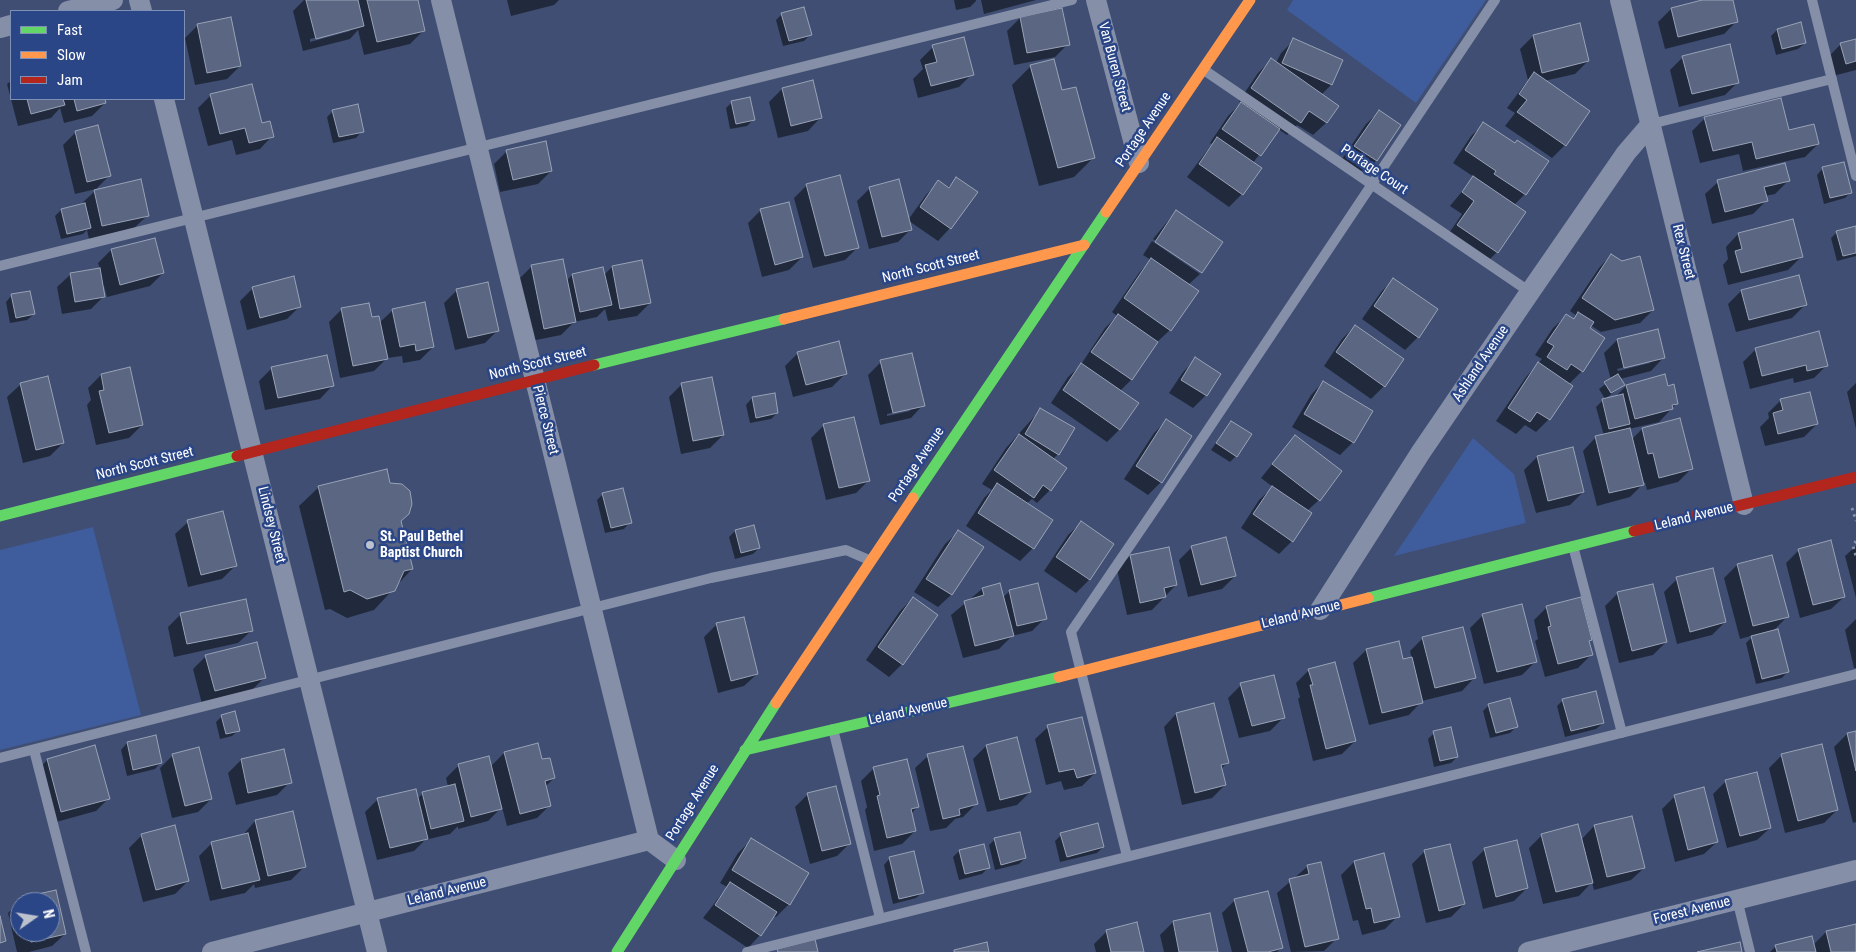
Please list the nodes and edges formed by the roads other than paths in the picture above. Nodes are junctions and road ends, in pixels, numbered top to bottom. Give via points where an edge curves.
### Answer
1 (113, 0) edge
2 (441, 0) edge
3 (1072, 0) edge
4 (1096, 0) edge
5 (1250, 0) edge
6 (1495, 0) edge
7 (1620, 0) edge
8 (1812, 0) edge
9 (72, 10) edge
10 (1203, 69) junction
11 (1832, 79) junction
12 (164, 100) edge
13 (1651, 124) junction
14 (478, 148) junction
15 (1139, 163) junction
16 (1856, 176) edge
17 (1372, 186) junction
18 (194, 218) junction
19 (1084, 245) junction
20 (0, 266) edge
21 (1530, 292) junction
22 (535, 380) junction
23 (252, 452) junction
24 (1856, 477) edge
25 (1744, 505) junction
26 (0, 516) edge
27 (1573, 546) junction
28 (871, 560) junction
29 (592, 610) junction
30 (1320, 610) junction
31 (1081, 672) junction
32 (1856, 674) edge
33 (310, 680) junction
34 (833, 729) junction
35 (1622, 733) junction
36 (34, 750) junction
37 (745, 750) junction
38 (0, 758) edge
39 (649, 840) junction
40 (1127, 856) junction
41 (676, 860) junction
42 (1856, 870) edge
43 (1737, 899) junction
44 (367, 912) junction
45 (880, 918) junction
46 (86, 952) edge
47 (212, 952) edge
48 (377, 952) edge
49 (617, 952) edge
50 (747, 952) edge
51 (1528, 952) edge
52 (1750, 952) edge

1 - 9 street
2 - 14 street, Pierce Street
3 - 14 lane
4 - 15 street, Van Buren Street
5 - 10 street, Portage Avenue
6 - 17 lane
7 - 13 street, Rex Street
8 - 11 lane
10 - 15 street, Portage Avenue
10 - 17 lane, Portage Court
11 - 13 lane
11 - 16 lane
12 - 18 street, Lindsey Street
13 - 21 street, Ashland Avenue via 1626,153
13 - 25 street, Rex Street
14 - 18 lane
14 - 22 street, Pierce Street
15 - 19 street, Portage Avenue
17 - 21 lane, Portage Court
17 - 31 lane via 1070,632
18 - 20 lane
18 - 23 street, Lindsey Street
19 - 22 street, North Scott Street
19 - 28 street, Portage Avenue
21 - 30 street, Ashland Avenue via 1421,452
22 - 23 street, North Scott Street
22 - 29 street, Pierce Street
23 - 26 street, North Scott Street
23 - 33 street, Lindsey Street
24 - 25 street, Leland Avenue
25 - 27 street, Leland Avenue
27 - 30 street, Leland Avenue
27 - 35 lane
28 - 29 lane via 846,550 711,578
28 - 37 street, Portage Avenue
29 - 33 lane
29 - 39 street, Pierce Street
30 - 31 street, Leland Avenue
31 - 34 street, Leland Avenue
31 - 40 lane
32 - 35 lane
33 - 36 lane
33 - 44 street, Lindsey Street
34 - 37 street, Leland Avenue
34 - 45 lane
35 - 40 lane
36 - 38 lane
36 - 46 lane
37 - 41 street, Portage Avenue
39 - 41 street
39 - 44 street, Leland Avenue
40 - 45 lane
41 - 49 street, Portage Avenue
42 - 43 street, Forest Avenue
43 - 51 street, Forest Avenue
43 - 52 lane
44 - 47 street, Leland Avenue
44 - 48 street, Lindsey Street
45 - 50 lane

